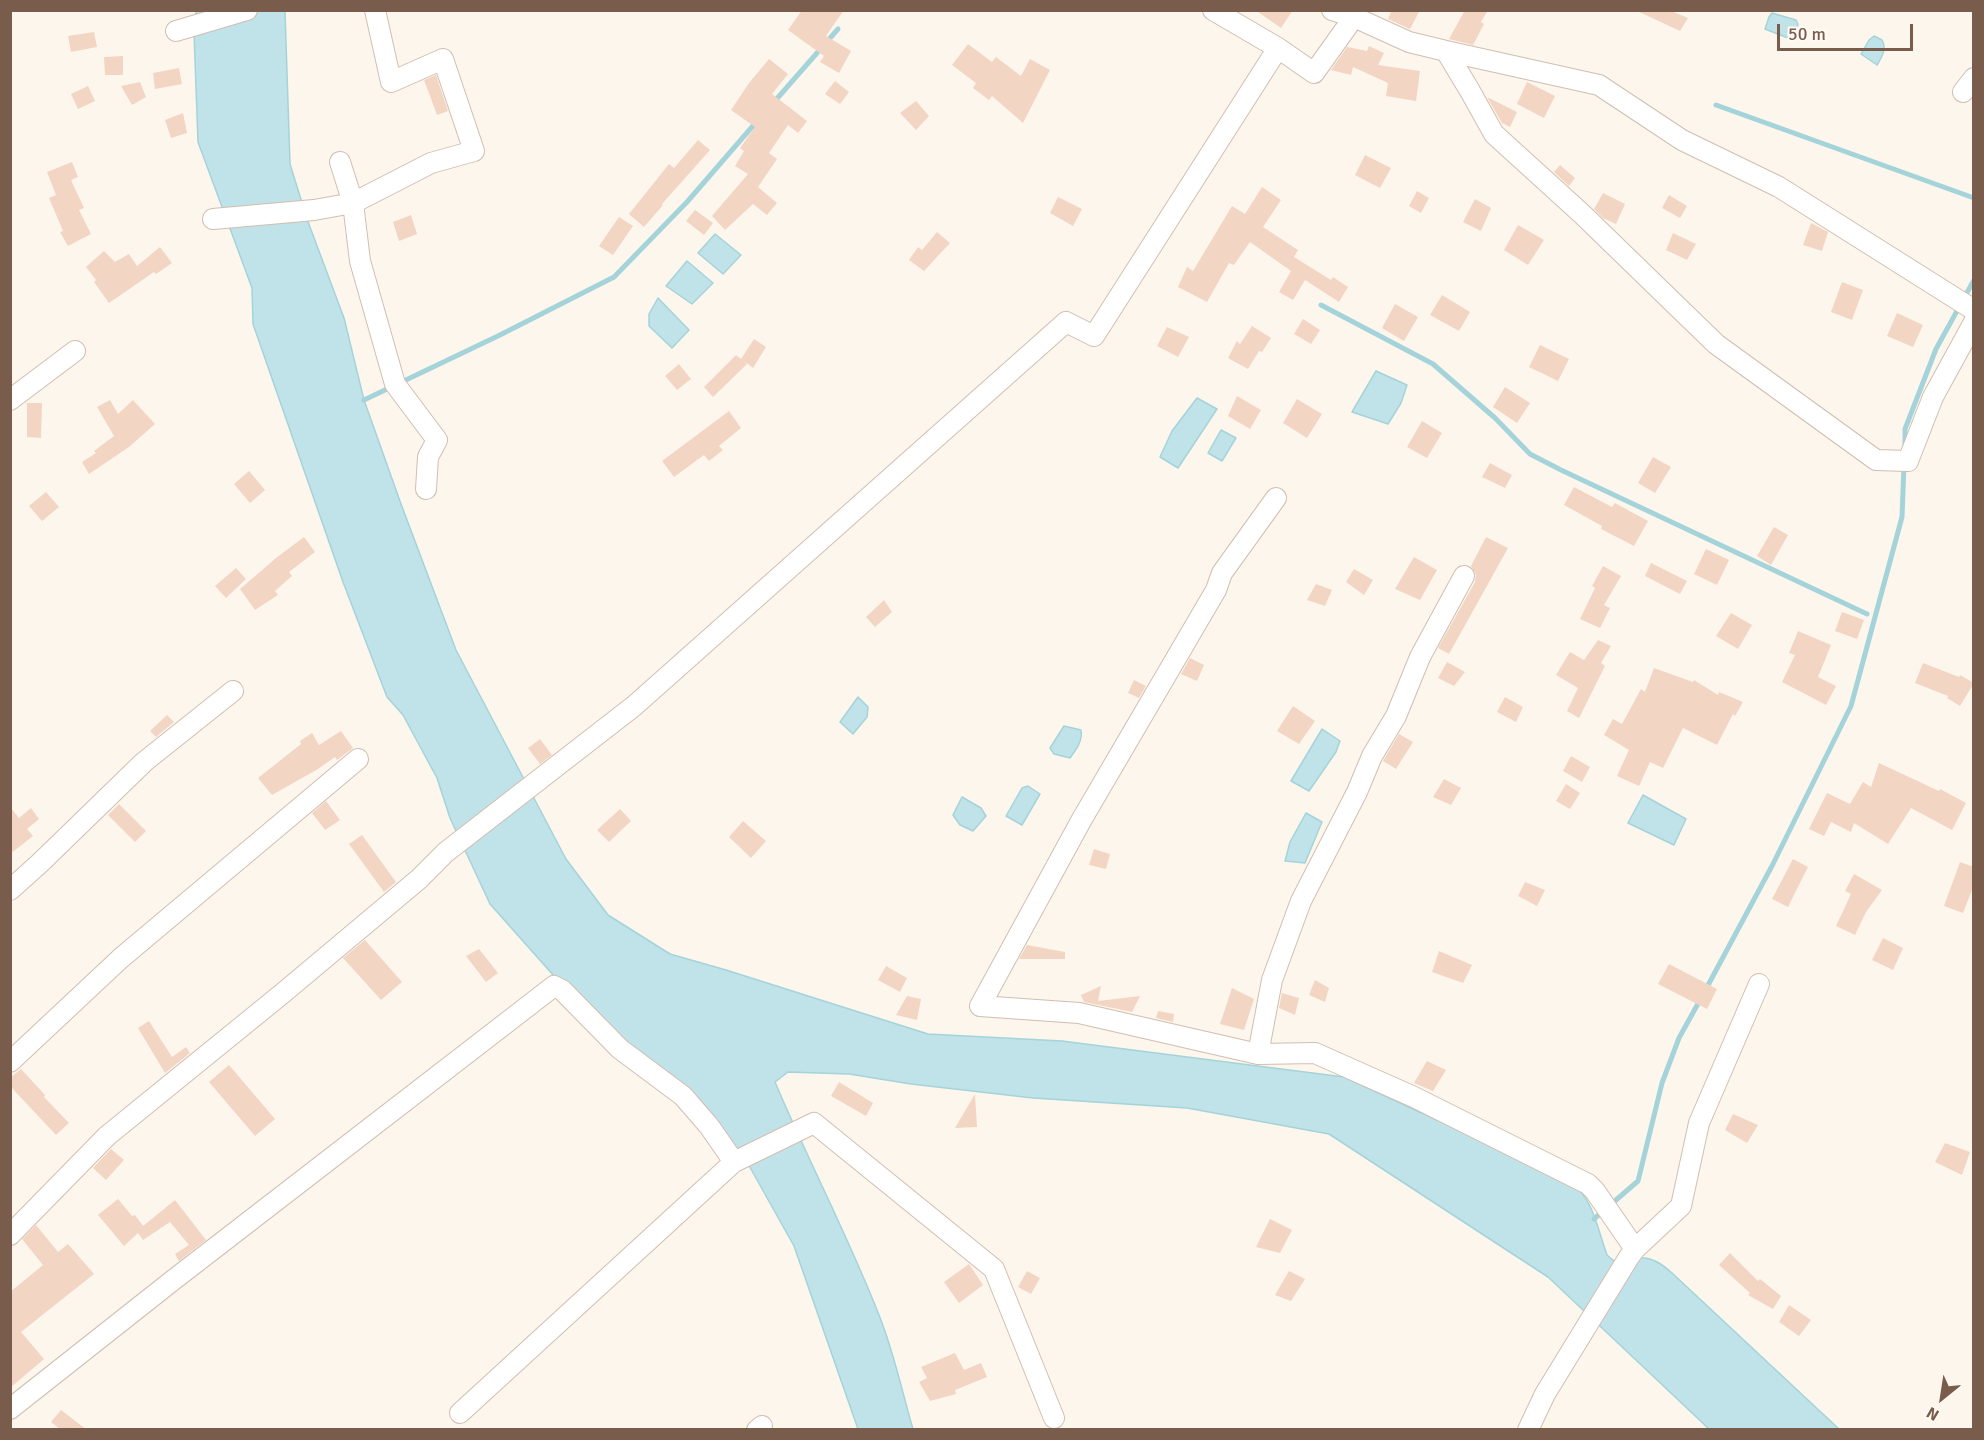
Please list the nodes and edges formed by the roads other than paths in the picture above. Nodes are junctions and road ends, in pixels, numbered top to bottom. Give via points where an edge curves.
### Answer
1 (247, 10) edge
2 (375, 10) edge
3 (1213, 10) edge
4 (1332, 10) edge
5 (1354, 16) junction
6 (181, 30) dead end
7 (1278, 48) junction
8 (1446, 51) junction
9 (340, 162) dead end
10 (353, 203) junction
11 (217, 219) dead end
12 (1974, 310) edge
13 (1974, 322) edge
14 (75, 351) dead end
15 (10, 400) edge
16 (426, 489) dead end
17 (1276, 498) dead end
18 (1464, 576) dead end
19 (233, 691) dead end
20 (358, 759) dead end
21 (10, 890) edge
22 (1759, 984) dead end
23 (1258, 1054) junction
24 (10, 1062) edge
25 (737, 1161) junction
26 (10, 1236) edge
27 (1630, 1247) junction
28 (10, 1410) edge
29 (460, 1413) dead end
30 (1054, 1418) dead end
31 (1528, 1430) edge

1 - 6 street
2 - 10 street via 392,82 443,59 474,151 431,163
3 - 7 street
4 - 5 street
5 - 7 street via 1314,73
5 - 8 street via 1409,42
7 - 26 street via 1094,336 1066,322 634,706 446,852 283,993 107,1136
8 - 12 street via 1599,85 1682,140 1779,187
8 - 13 street via 1494,134 1716,344 1876,460 1908,461 1932,397
9 - 10 street
10 - 11 street
10 - 16 street via 360,261 395,384 437,440 428,457
14 - 15 street
17 - 23 street via 1222,573 1216,590 1088,809 980,1006 1079,1013
18 - 23 street via 1420,657 1396,716 1372,756 1301,901 1272,980
19 - 21 street via 144,762
20 - 24 street via 121,958
22 - 27 street via 1699,1123 1681,1206
23 - 27 street via 1315,1053 1414,1097 1588,1184
25 - 28 street via 683,1096 620,1048 554,986
25 - 29 street
25 - 30 street via 814,1123 994,1269
27 - 31 street

